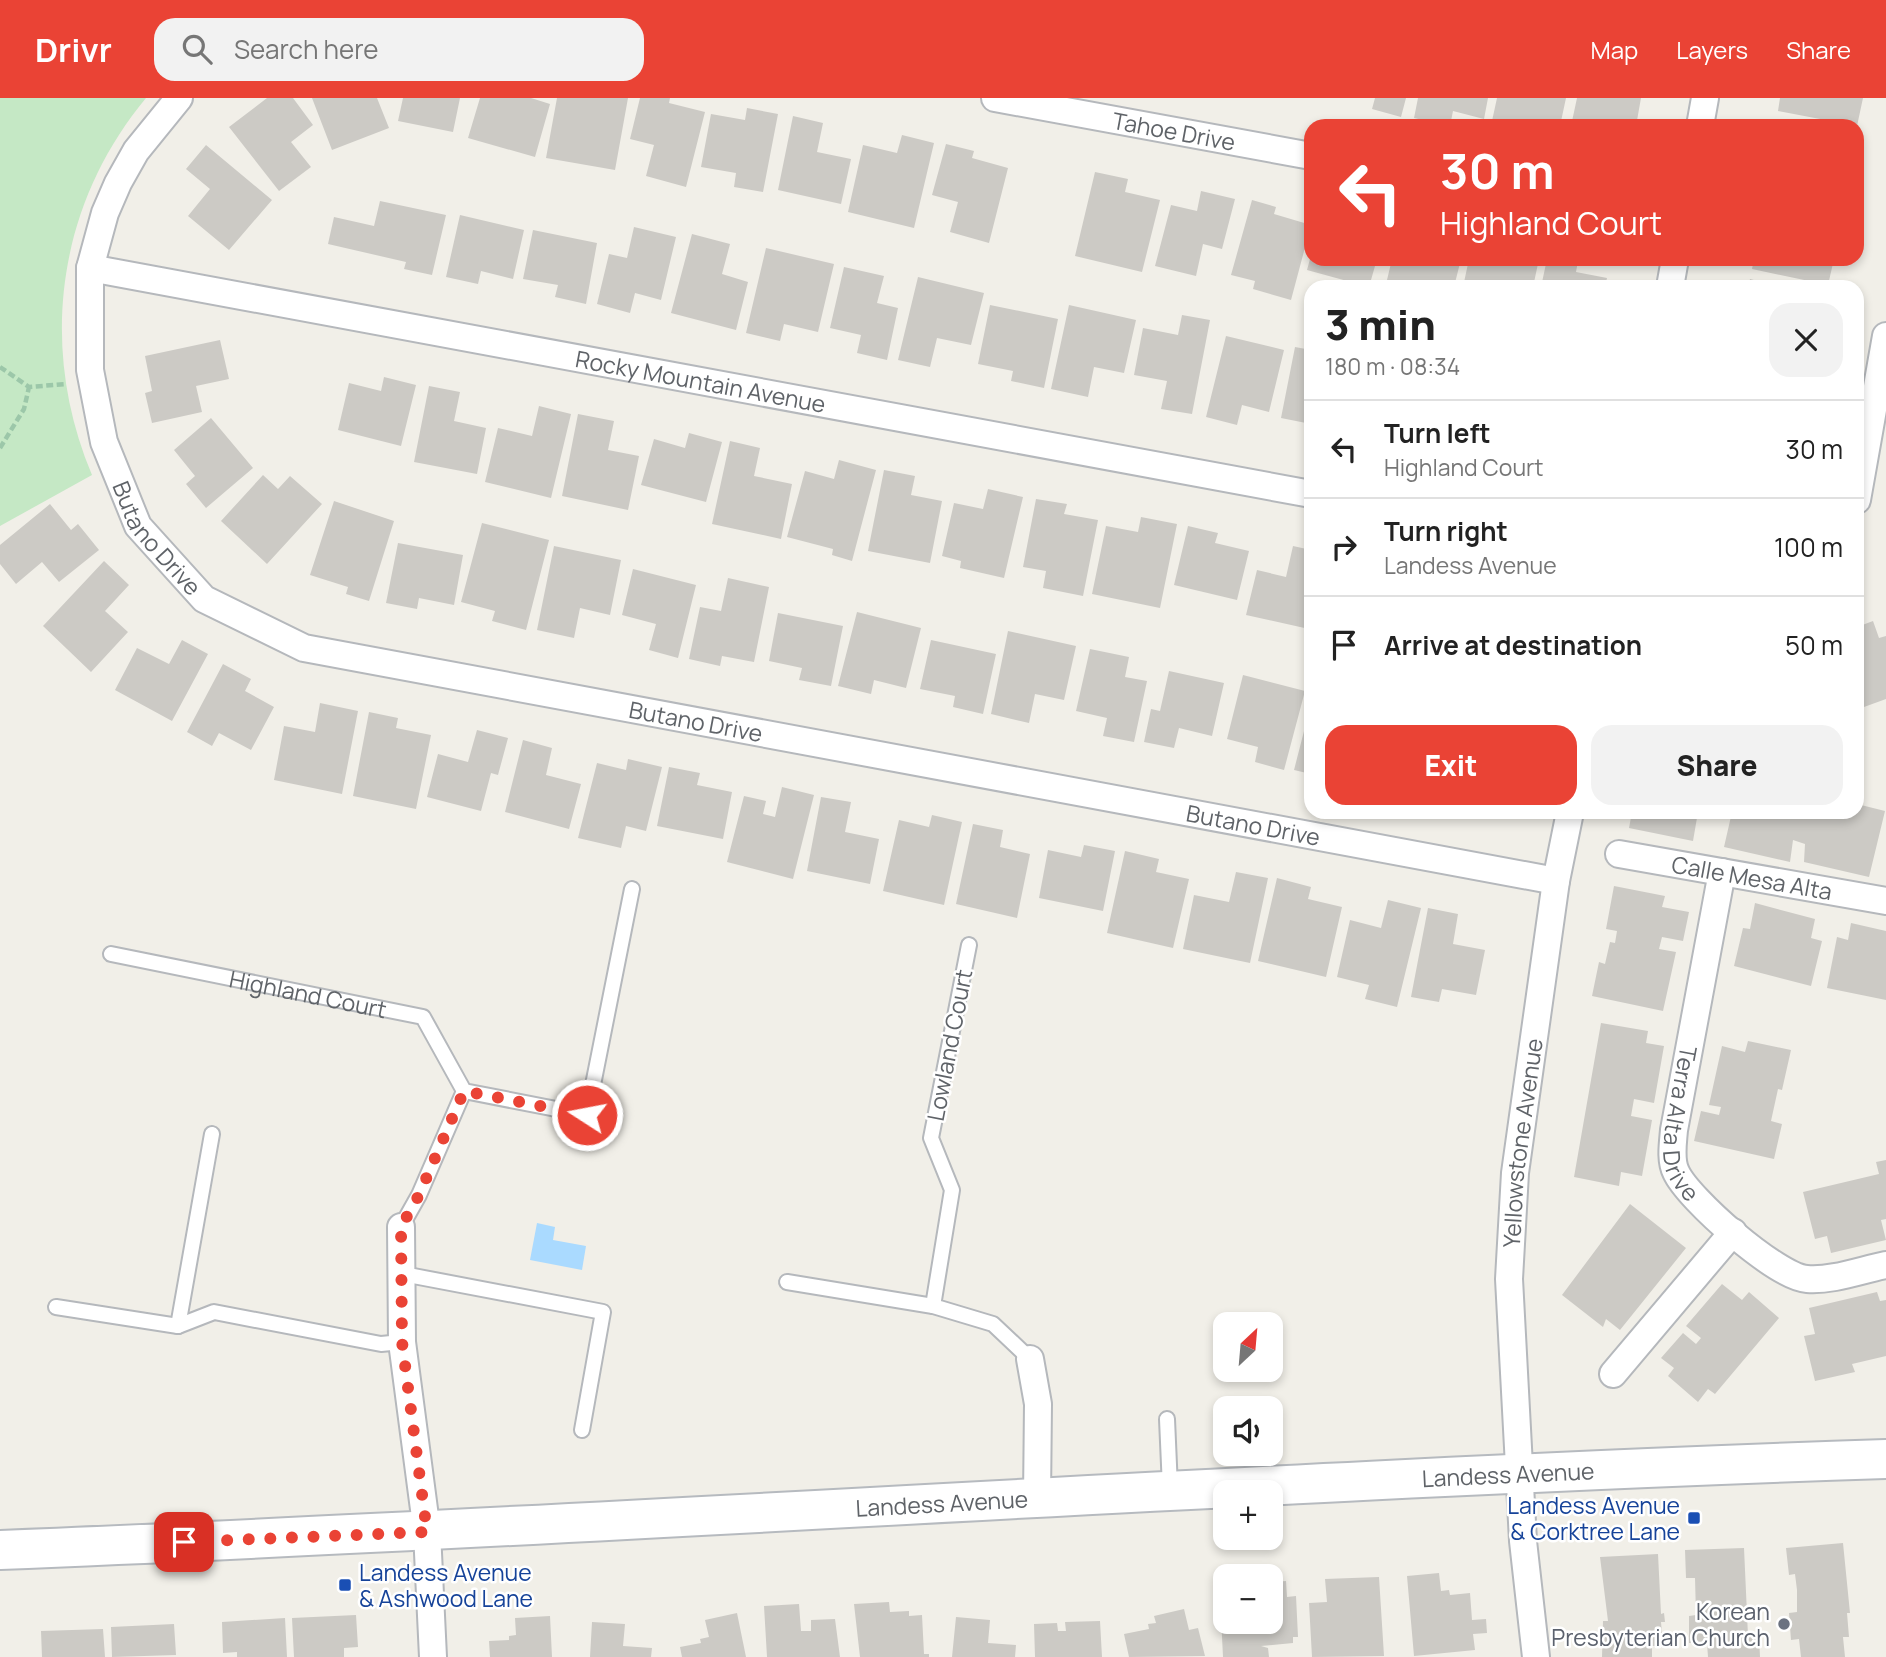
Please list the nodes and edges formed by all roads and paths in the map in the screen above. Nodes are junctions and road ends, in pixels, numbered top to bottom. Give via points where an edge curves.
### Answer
1 (179, 98) edge
2 (995, 98) edge
3 (1705, 98) edge
4 (1701, 119) edge
5 (1304, 155) edge
6 (90, 268) junction
7 (1886, 336) edge
8 (0, 367) edge
9 (93, 382) junction
10 (29, 387) junction
11 (0, 448) edge
12 (1864, 460) edge
13 (1304, 493) edge
14 (1569, 819) edge
15 (1619, 854) dead end
16 (1723, 872) junction
17 (1556, 881) junction
18 (632, 889) dead end
19 (1886, 901) edge
20 (969, 945) dead end
21 (111, 954) dead end
22 (464, 1091) junction
23 (212, 1134) dead end
24 (401, 1227) joint
25 (1733, 1232) junction
26 (1886, 1265) edge
27 (403, 1274) junction
28 (787, 1282) dead end
29 (933, 1306) junction
30 (56, 1307) dead end
31 (178, 1326) junction
32 (402, 1342) junction
33 (1030, 1359) joint
34 (1613, 1374) dead end
35 (1167, 1419) dead end
36 (583, 1430) dead end
37 (1886, 1459) edge
38 (1519, 1475) junction
39 (1170, 1493) junction
40 (1037, 1498) junction
41 (427, 1532) junction
42 (0, 1550) edge
43 (433, 1657) edge
44 (1536, 1657) edge

1 - 6 street via 118,183
2 - 5 street, Tahoe Drive
3 - 4 street
6 - 9 street, Butano Drive
6 - 13 street, Rocky Mountain Avenue
7 - 12 street
8 - 10 path
9 - 10 path
9 - 17 street, Butano Drive via 104,442 138,526 204,599 304,648
10 - 11 path via 24,410
14 - 17 street, Yellowstone Avenue
15 - 16 street, Calle Mesa Alta
16 - 19 street, Calle Mesa Alta
16 - 25 street, Terra Alta Drive via 1672,1152 1674,1170 1686,1189
17 - 38 street, Yellowstone Avenue via 1515,1187 1509,1279
18 - 22 lane via 587,1115
20 - 29 lane, Lowland Court via 931,1138 952,1190
21 - 22 lane, Highland Court via 423,1017
22 - 24 lane
23 - 31 lane
24 - 27 street
25 - 26 street, Terra Alta Drive via 1772,1264 1805,1279
25 - 34 street
27 - 32 street
27 - 36 lane via 603,1312
28 - 29 lane
29 - 33 lane via 993,1324
30 - 31 lane
31 - 32 lane via 214,1312 381,1345
32 - 41 street
33 - 40 street via 1038,1404
35 - 39 lane
37 - 38 main road, Landess Avenue
38 - 39 main road, Landess Avenue
38 - 44 street, Yellowstone Avenue
39 - 40 main road, Landess Avenue
40 - 41 main road, Landess Avenue
41 - 42 main road, Landess Avenue
41 - 43 street

